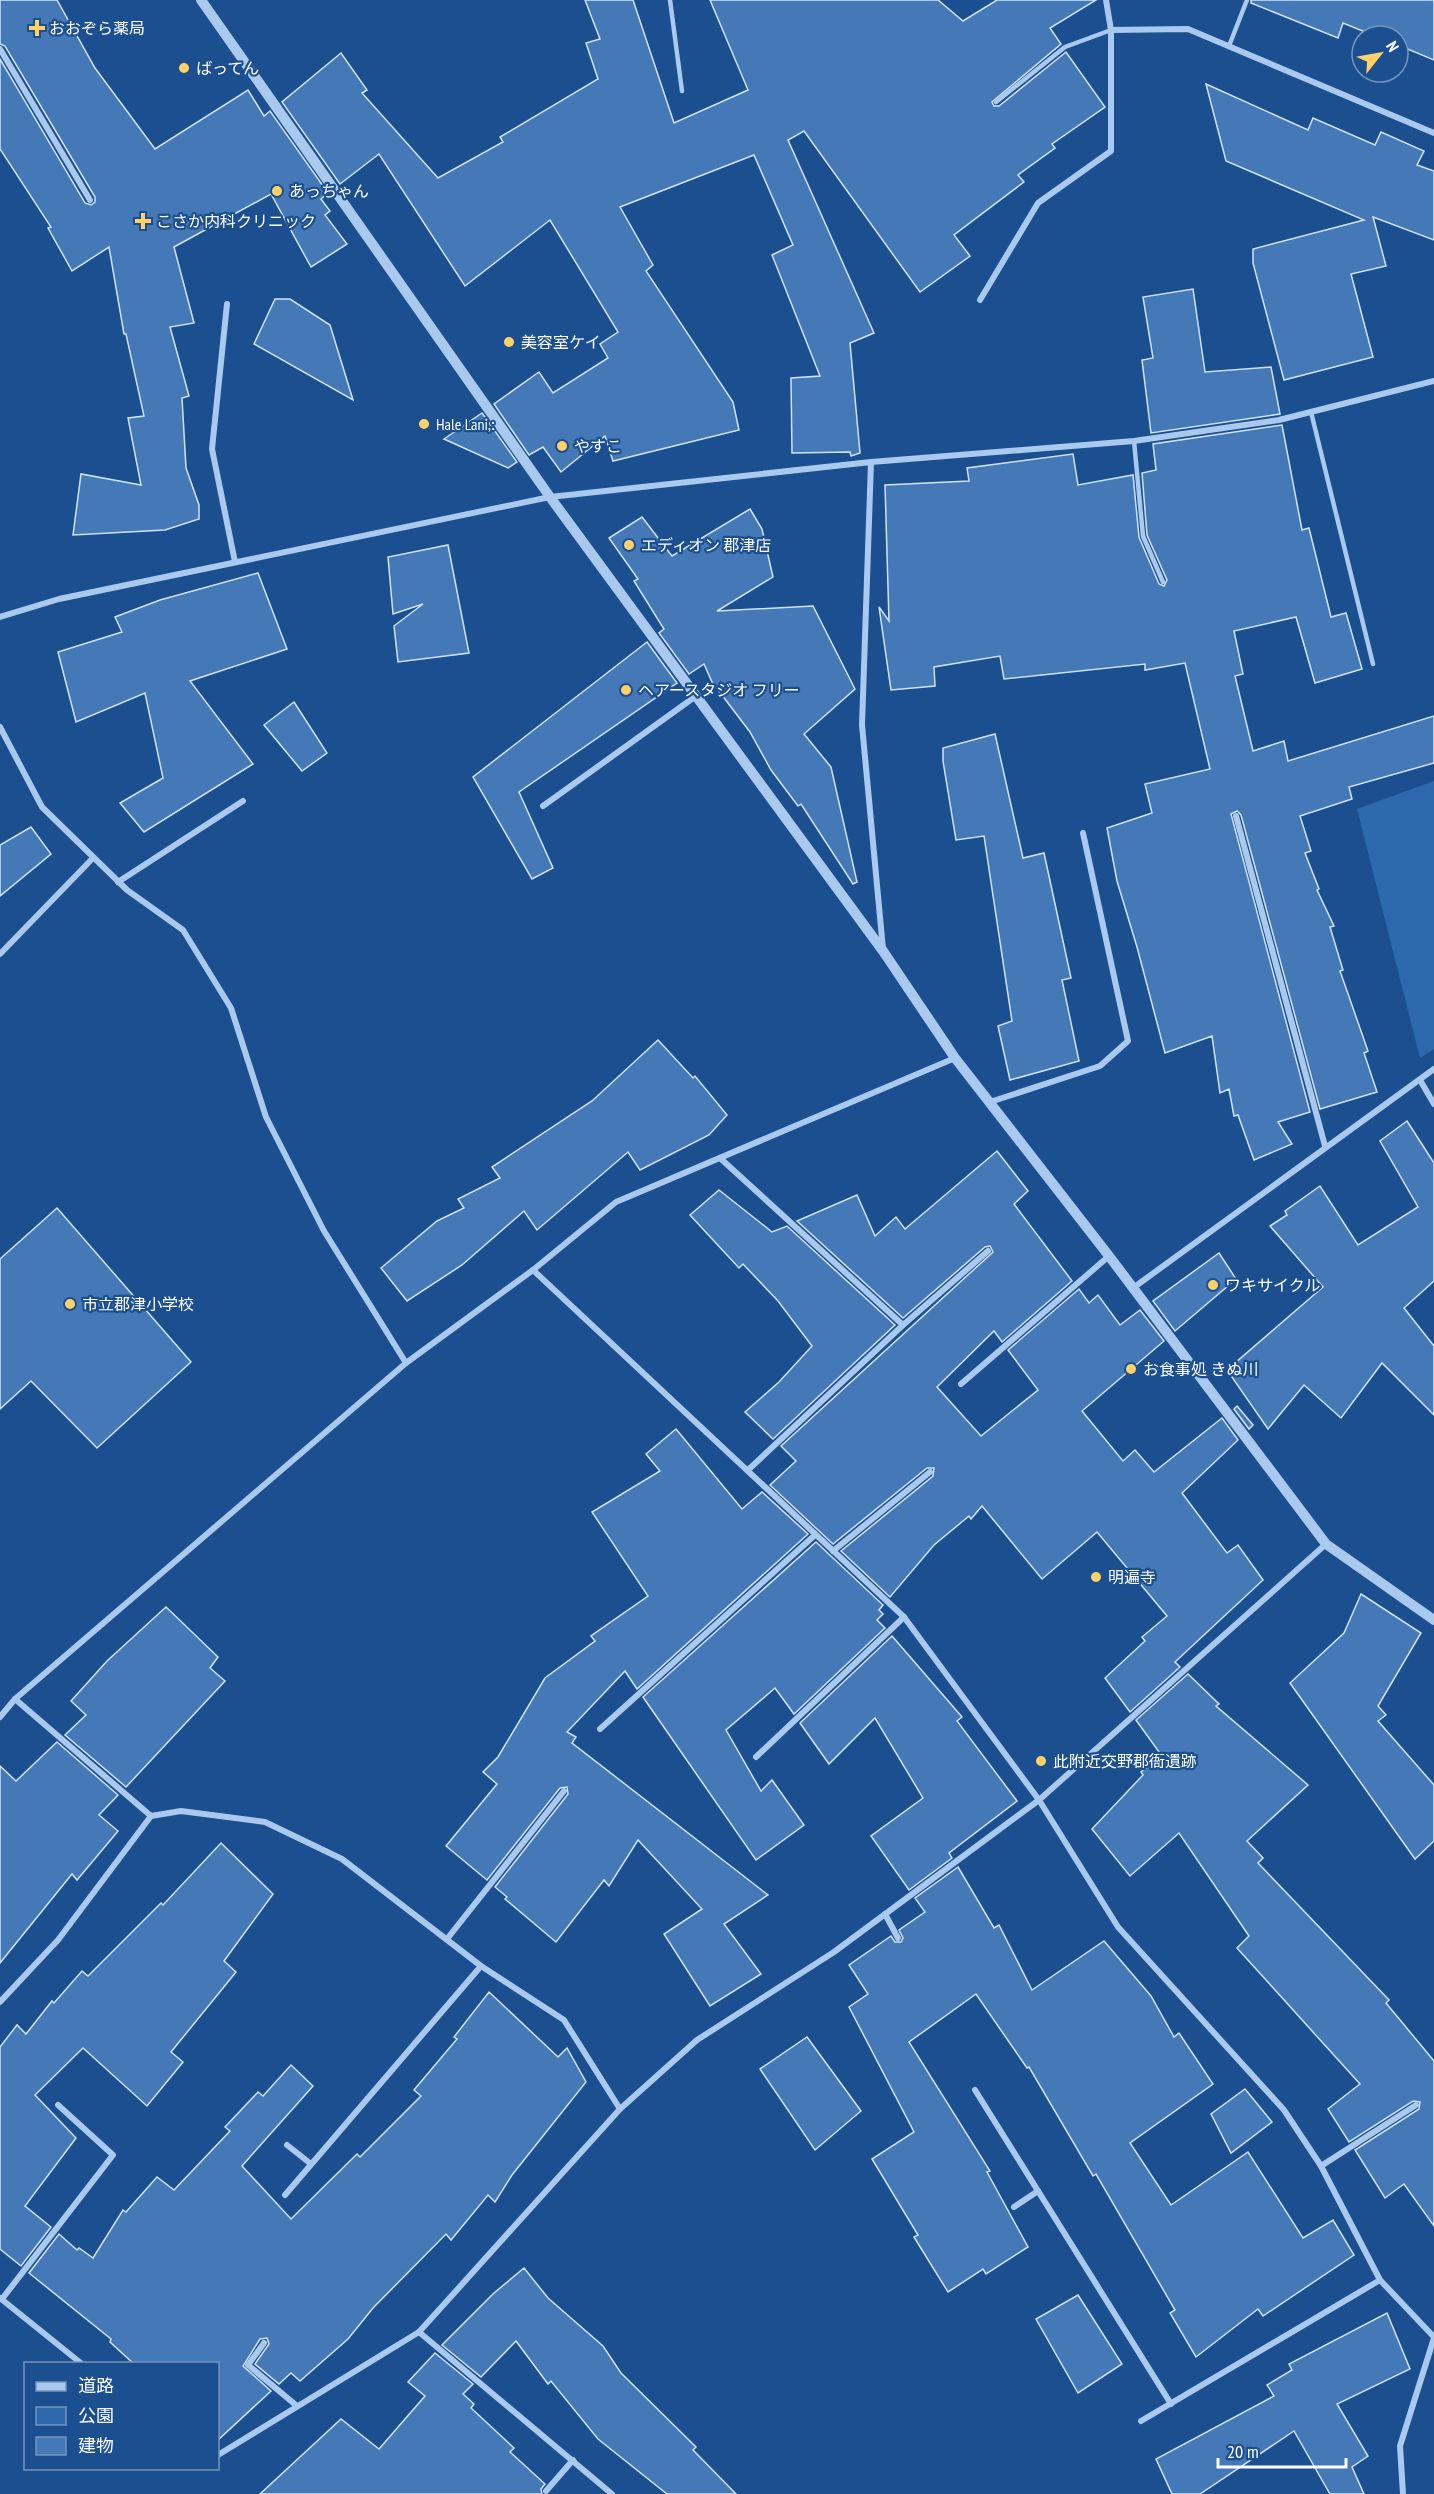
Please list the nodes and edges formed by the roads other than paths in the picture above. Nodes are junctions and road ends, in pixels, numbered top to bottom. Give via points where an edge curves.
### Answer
1 (201, 0) edge
2 (670, 0) edge
3 (1106, 0) edge
4 (1247, 0) edge
5 (1111, 30) junction
6 (1229, 46) junction
7 (0, 49) edge
8 (682, 91) dead end
9 (996, 102) dead end
10 (1434, 133) edge
11 (90, 200) dead end
12 (980, 300) dead end
13 (227, 304) dead end
14 (1434, 381) edge
15 (1311, 412) junction
16 (1134, 441) junction
17 (871, 462) junction
18 (550, 497) junction
19 (235, 562) junction
20 (1163, 582) dead end
21 (0, 617) edge
22 (1373, 664) dead end
23 (696, 696) junction
24 (0, 727) edge
25 (243, 801) dead end
26 (543, 807) dead end
27 (1236, 816) dead end
28 (1083, 833) dead end
29 (93, 858) junction
30 (118, 882) junction
31 (883, 951) junction
32 (0, 954) edge
33 (955, 1058) junction
34 (1434, 1069) edge
35 (1420, 1080) junction
36 (990, 1102) junction
37 (1434, 1104) edge
38 (1326, 1146) junction
39 (720, 1158) junction
40 (988, 1251) dead end
41 (1109, 1256) junction
42 (532, 1270) junction
43 (1133, 1288) junction
44 (903, 1325) junction
45 (406, 1363) junction
46 (961, 1384) dead end
47 (748, 1470) junction
48 (930, 1472) dead end
49 (815, 1536) junction
50 (1326, 1544) junction
51 (832, 1551) junction
52 (904, 1617) junction
53 (1433, 1617) edge
54 (15, 1699) junction
55 (0, 1717) edge
56 (600, 1729) dead end
57 (756, 1757) dead end
58 (564, 1791) dead end
59 (1039, 1800) junction
60 (151, 1816) junction
61 (885, 1914) junction
62 (898, 1938) dead end
63 (447, 1939) junction
64 (481, 1966) junction
65 (0, 2002) edge
66 (975, 2090) dead end
67 (58, 2105) dead end
68 (1416, 2105) dead end
69 (620, 2109) junction
70 (287, 2145) dead end
71 (312, 2164) junction
72 (1321, 2166) junction
73 (1038, 2191) junction
74 (285, 2195) dead end
75 (1014, 2207) dead end
76 (1380, 2280) junction
77 (1, 2299) edge
78 (419, 2332) junction
79 (1434, 2337) edge
80 (264, 2343) dead end
81 (80, 2362) edge
82 (1171, 2404) junction
83 (297, 2406) junction
84 (1141, 2421) dead end
85 (219, 2454) edge
86 (573, 2460) junction
87 (546, 2491) dead end
88 (612, 2494) edge
89 (1403, 2494) edge

1 - 18 street
2 - 8 lane
3 - 5 street
4 - 6 lane
5 - 6 street via 1188,29
5 - 9 lane via 1065,47
5 - 12 street via 1110,151 1038,202
6 - 10 street
7 - 11 street
13 - 19 street via 212,449
14 - 15 street
15 - 16 street
15 - 22 lane
16 - 17 street
16 - 20 lane via 1143,536
17 - 18 street
17 - 31 street via 862,724
18 - 19 street
18 - 23 street
19 - 21 street via 59,599
23 - 26 street
23 - 31 street
24 - 29 street via 42,807
25 - 30 street
27 - 38 street
28 - 36 street via 1128,1041 1100,1066
29 - 30 street
29 - 32 street
30 - 45 street via 183,930 231,1008 266,1117 324,1232
31 - 33 street
33 - 36 street
33 - 39 street
34 - 35 street
35 - 37 street
35 - 38 street
36 - 41 street
38 - 43 street
39 - 42 street via 616,1202
39 - 44 street
40 - 44 street
41 - 43 street
41 - 46 street
42 - 45 street
42 - 47 street
43 - 50 street
44 - 47 street
45 - 54 street
47 - 49 street
48 - 51 street
49 - 51 street
49 - 56 street
50 - 53 street
50 - 59 street
51 - 52 street
52 - 57 street
52 - 59 street
54 - 55 street
54 - 60 street
58 - 63 street
59 - 61 street
59 - 72 street via 1118,1927 1284,2110
60 - 63 street via 181,1811 265,1822 342,1859
60 - 65 street via 58,1940
61 - 62 street
61 - 69 street via 834,1952 697,2040
63 - 64 street
64 - 69 street via 564,2020
64 - 71 street
66 - 73 street
67 - 77 street via 113,2155
68 - 72 street
69 - 78 street
70 - 71 street
71 - 74 street
72 - 76 street
73 - 75 street
73 - 82 street
76 - 79 street
76 - 82 street
77 - 81 street
78 - 83 street
78 - 86 street
79 - 89 street via 1400,2446
80 - 83 street via 248,2365
82 - 84 street
83 - 85 street
86 - 87 street
86 - 88 street

